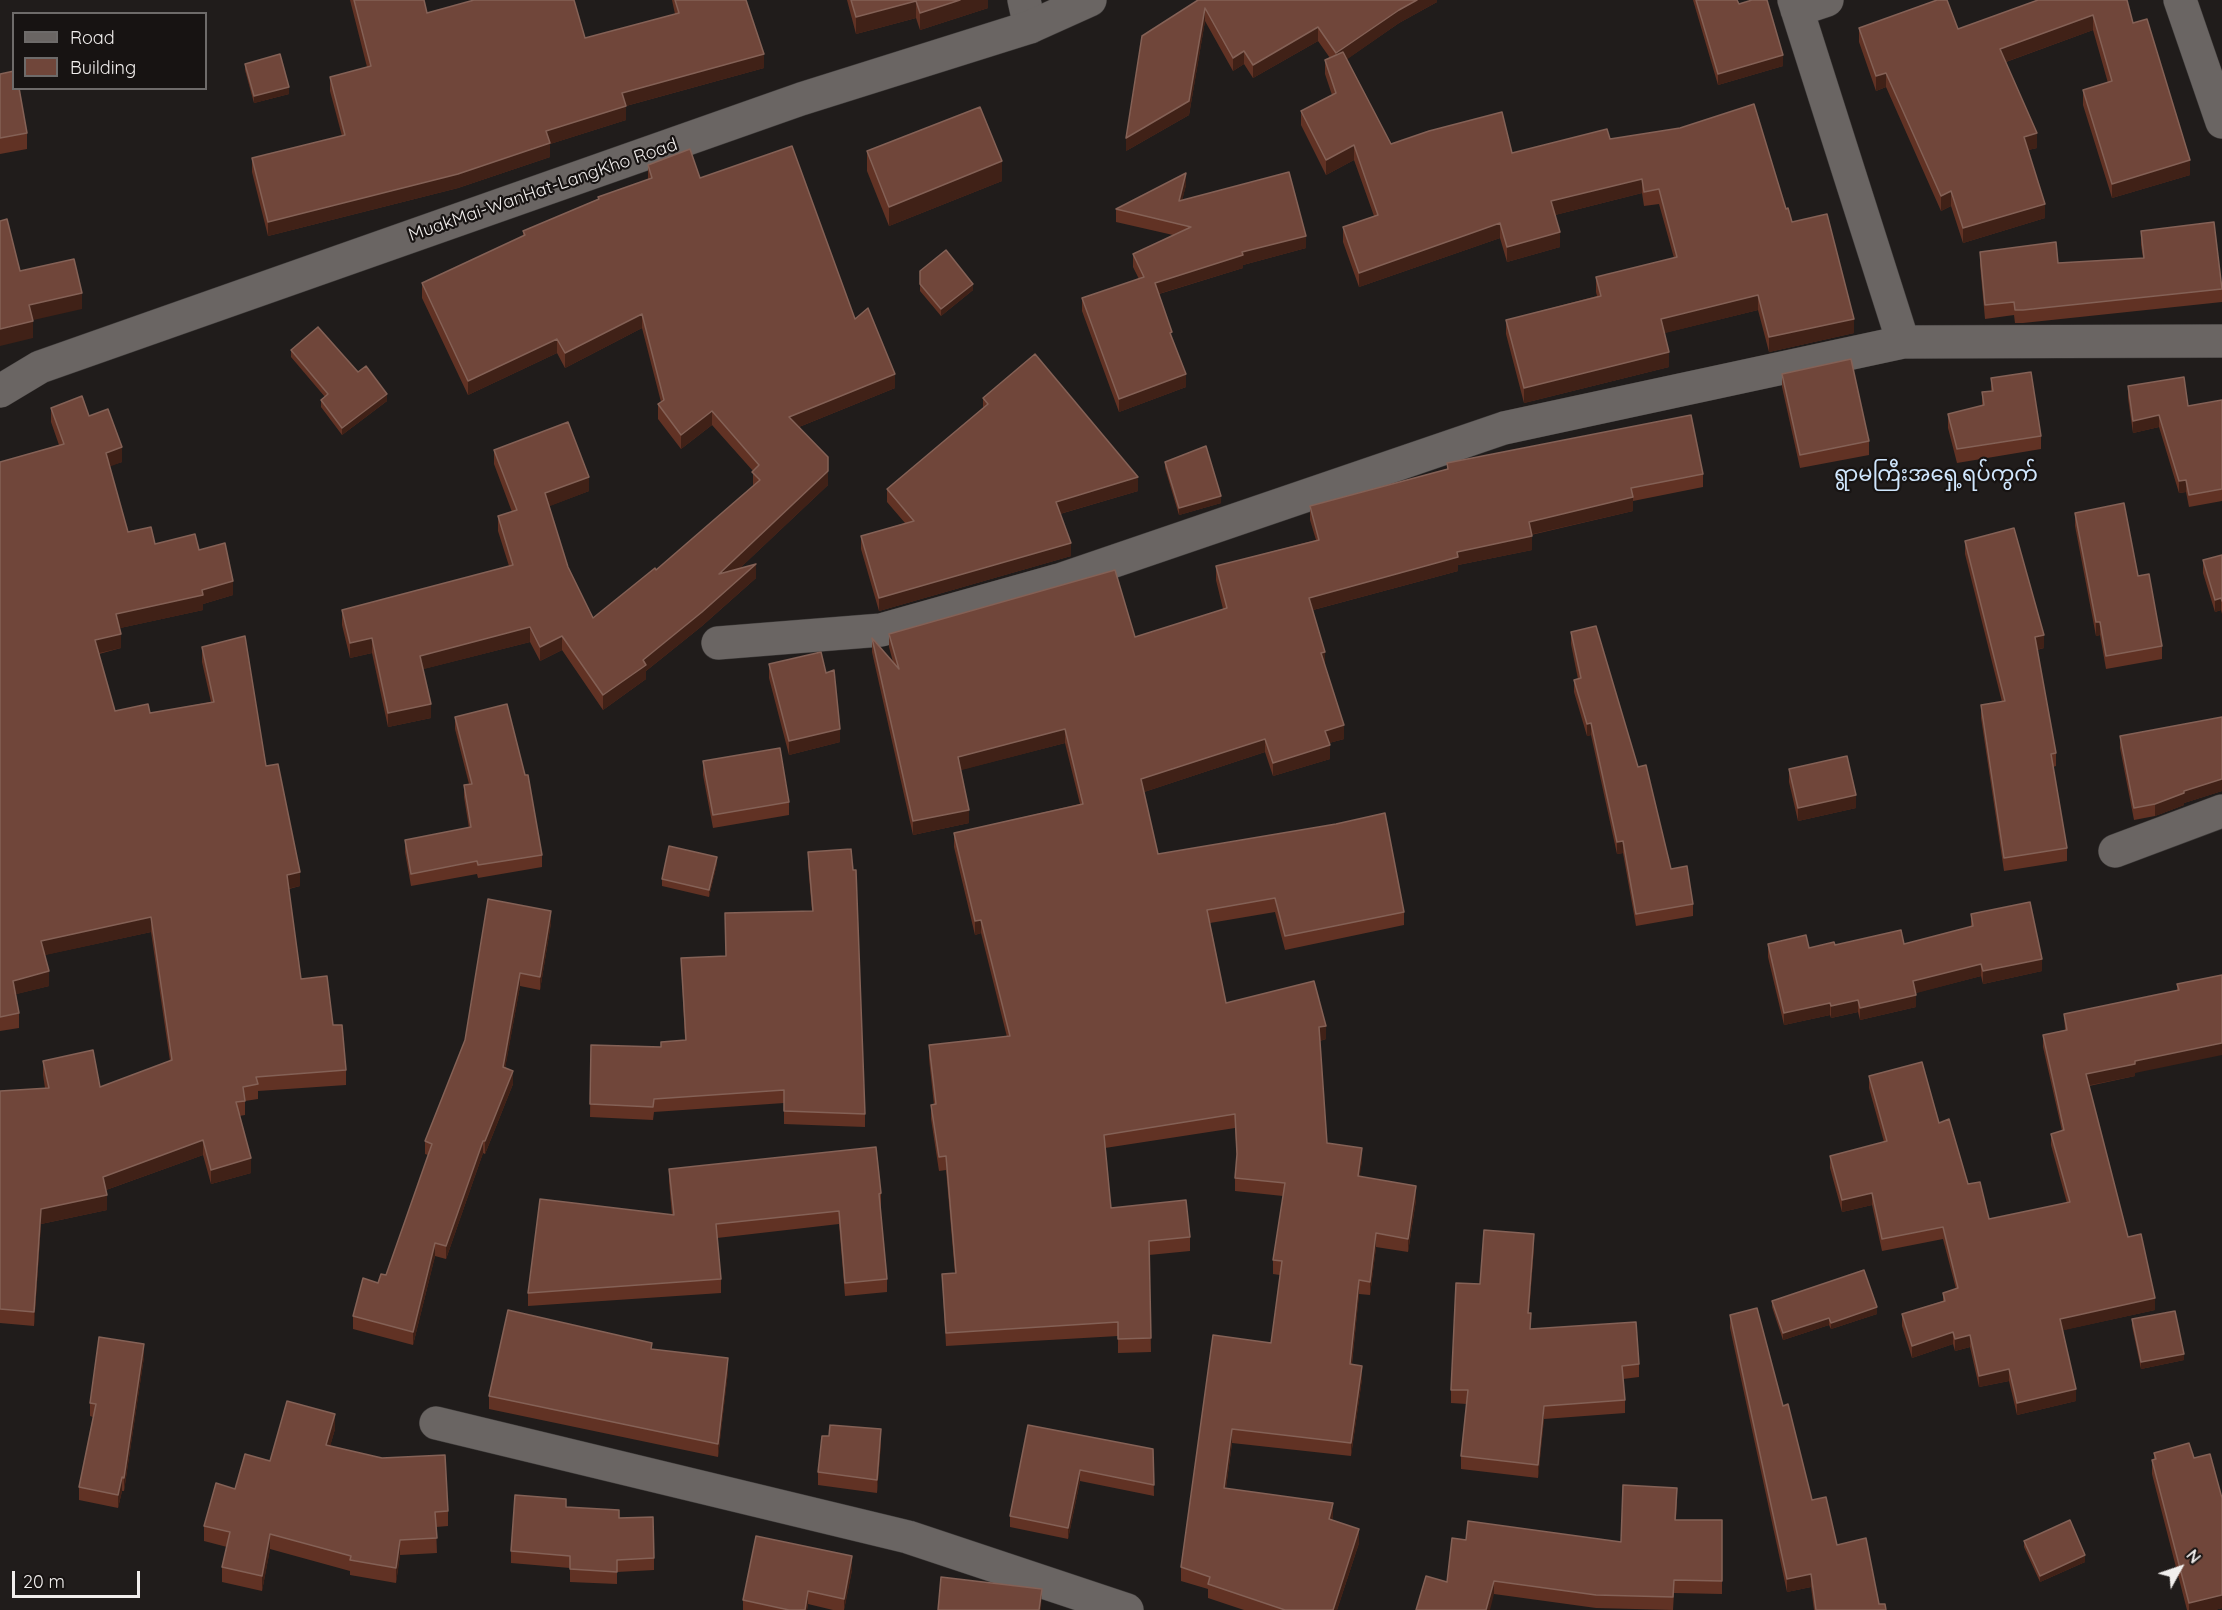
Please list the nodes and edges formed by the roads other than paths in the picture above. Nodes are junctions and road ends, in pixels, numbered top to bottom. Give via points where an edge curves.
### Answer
1 (1090, 0) edge
2 (2180, 0) edge
3 (1806, 3) edge
4 (1027, 14) edge
5 (2222, 122) edge
6 (2222, 341) edge
7 (1903, 342) junction
8 (0, 391) edge
9 (718, 643) dead end
10 (2222, 811) edge
11 (2115, 850) dead end
12 (436, 1423) dead end
13 (1127, 1610) edge

1 - 4 street, MuakMai-WanHat-LangKho Road
2 - 5 street
3 - 7 street
4 - 8 street, MuakMai-WanHat-LangKho Road via 801,99 40,367
6 - 7 street
7 - 9 street via 1504,428 1059,580 881,630
10 - 11 street
12 - 13 street via 908,1537

